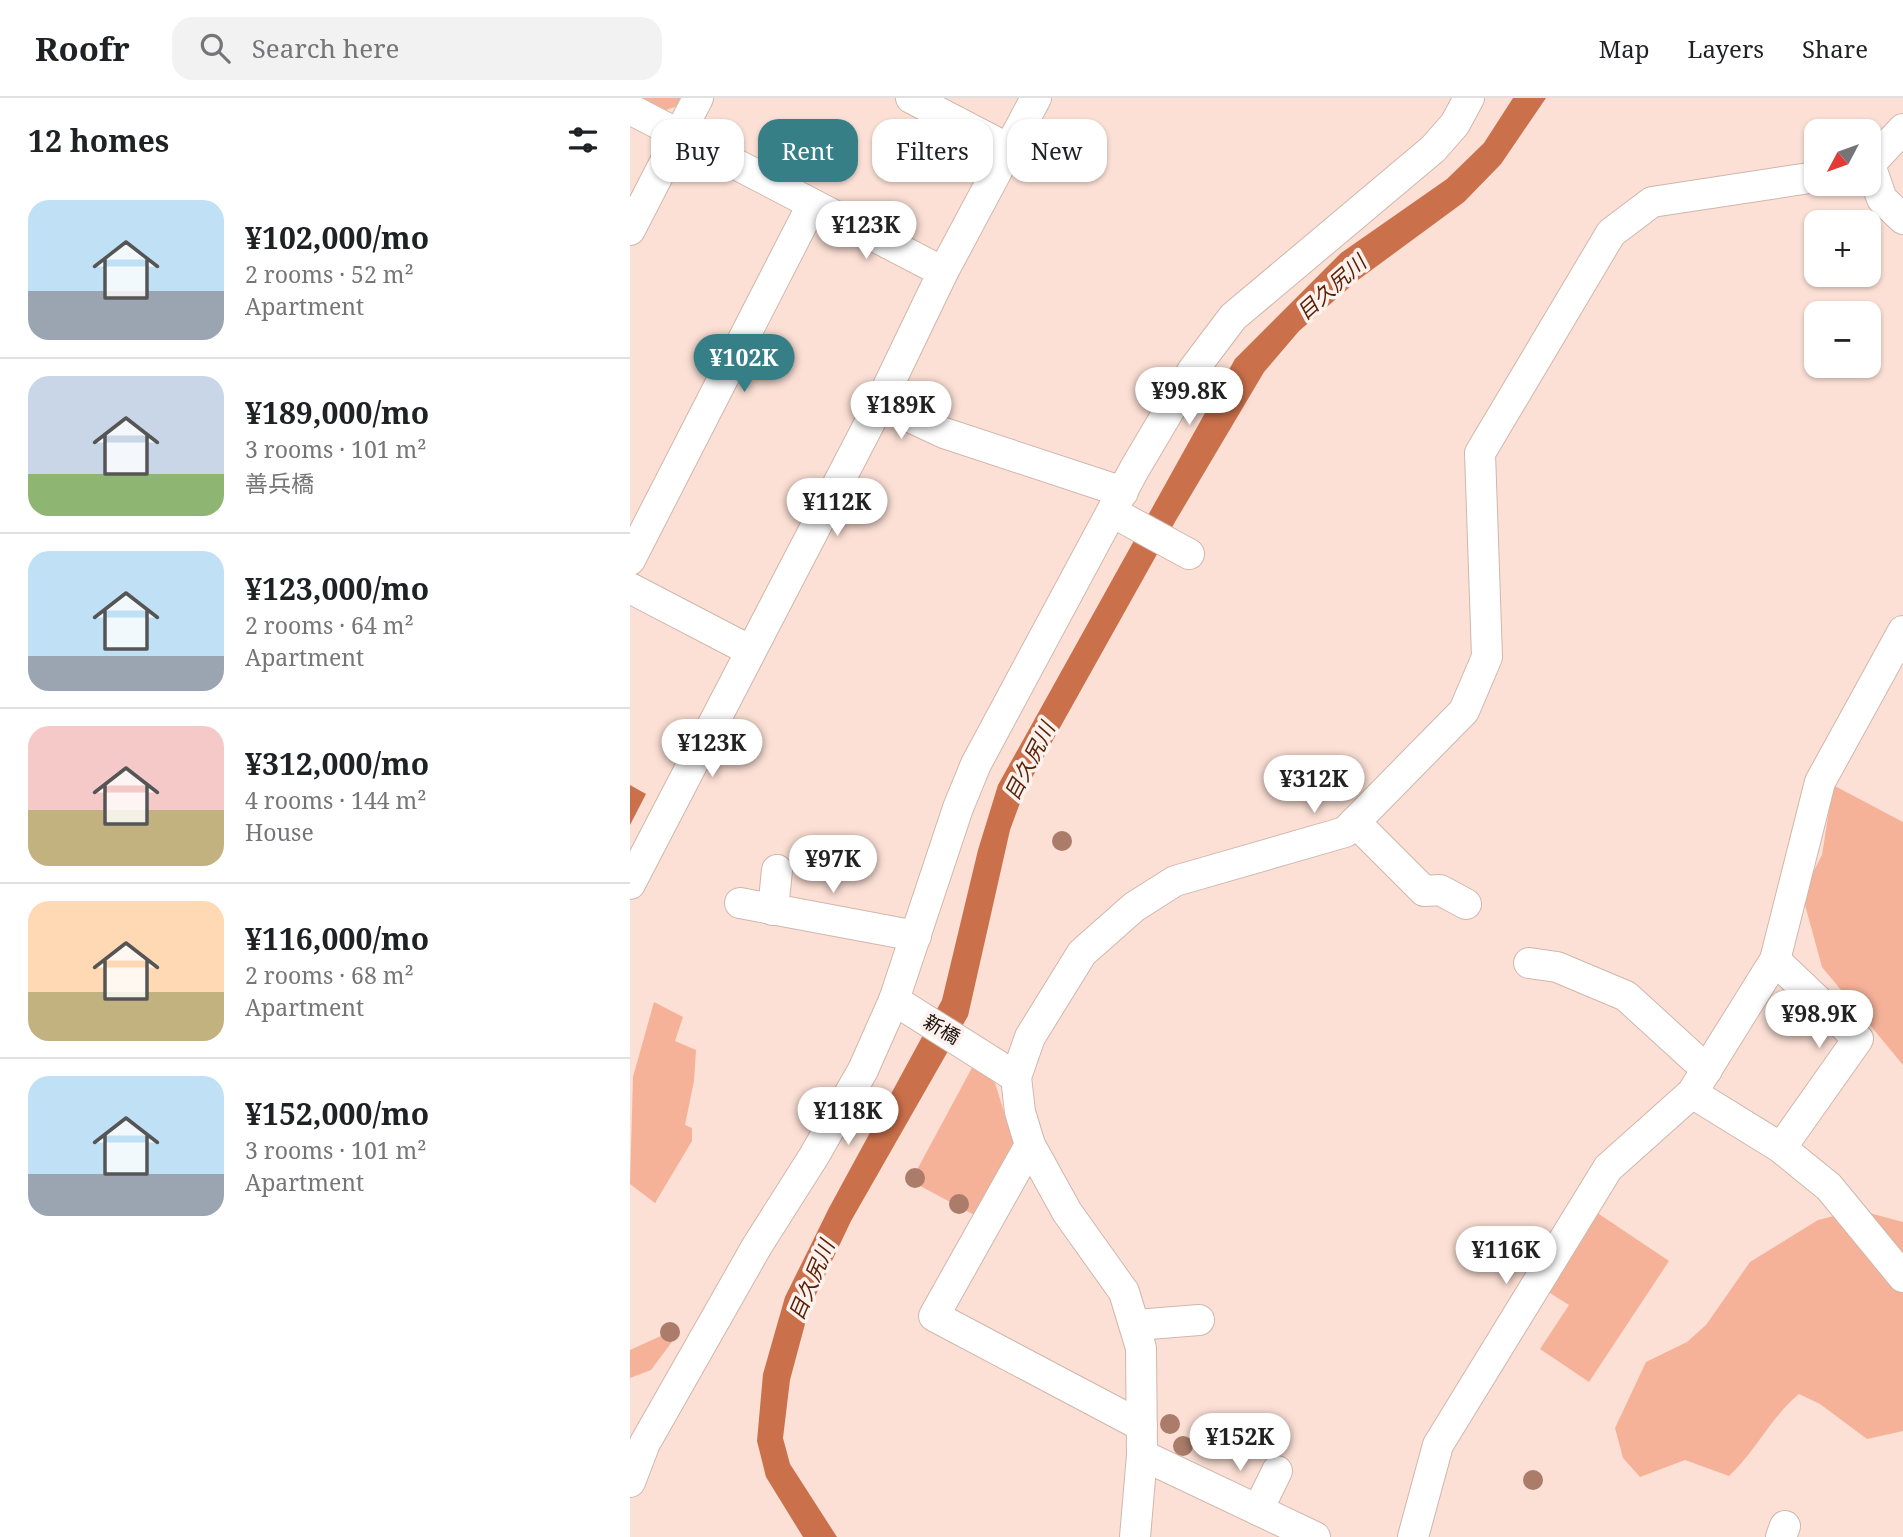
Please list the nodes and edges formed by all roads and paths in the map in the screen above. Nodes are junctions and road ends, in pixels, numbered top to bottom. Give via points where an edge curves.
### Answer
1 (698, 98) edge
2 (911, 98) edge
3 (1036, 98) edge
4 (1469, 98) edge
5 (630, 109) edge
6 (687, 119) edge
7 (1025, 119) edge
8 (651, 120) edge
9 (1903, 129) edge
10 (1007, 148) edge
11 (1007, 153) edge
12 (1881, 153) edge
13 (744, 168) edge
14 (1804, 179) edge
15 (654, 182) edge
16 (1881, 196) edge
17 (813, 205) junction
18 (1903, 219) edge
19 (630, 230) edge
20 (943, 272) junction
21 (880, 403) junction
22 (1122, 508) junction
23 (1184, 552) dead end
24 (630, 560) edge
25 (630, 588) edge
26 (1903, 631) edge
27 (749, 650) junction
28 (1355, 822) junction
29 (777, 870) dead end
30 (630, 884) edge
31 (740, 903) dead end
32 (1466, 904) dead end
33 (774, 910) junction
34 (916, 936) junction
35 (1775, 960) junction
36 (1529, 963) dead end
37 (904, 1006) junction
38 (1016, 1077) junction
39 (1700, 1082) junction
40 (1030, 1145) junction
41 (1781, 1148) junction
42 (1903, 1277) edge
43 (1199, 1320) dead end
44 (1136, 1325) junction
45 (638, 1437) edge
46 (1142, 1441) junction
47 (1277, 1471) dead end
48 (630, 1482) edge
49 (1258, 1510) junction
50 (1135, 1537) edge
51 (1315, 1537) edge
52 (1413, 1537) edge

1 - 6 street
2 - 10 street
3 - 7 street
4 - 22 street via 1455,124 1433,149 1233,317 1193,370
5 - 8 street
9 - 12 street
11 - 20 street
13 - 17 street
14 - 28 street via 1652,202 1611,233 1480,453 1488,657 1464,710
15 - 19 street
16 - 18 street
17 - 20 street
17 - 24 street
20 - 21 street
21 - 22 street
21 - 27 street
22 - 23 street
22 - 34 street via 976,764
25 - 27 street
26 - 35 street via 1820,782
27 - 30 street
28 - 32 street via 1424,891 1440,890
28 - 38 street via 1345,832 1175,881 1134,907 1082,953 1030,1037
29 - 33 street
31 - 33 street
33 - 34 street
34 - 37 street
35 - 39 street
35 - 41 street via 1858,1039
36 - 39 street via 1557,967 1626,996
37 - 38 street, 新橋
37 - 45 street
38 - 40 street
39 - 41 street
39 - 52 street via 1608,1168 1438,1445
40 - 44 street via 1066,1212 1119,1284
40 - 46 street via 934,1316
41 - 42 street via 1847,1205
43 - 44 street
44 - 46 street via 1141,1348
45 - 48 street
46 - 49 street
46 - 50 street
47 - 49 street
49 - 51 street

